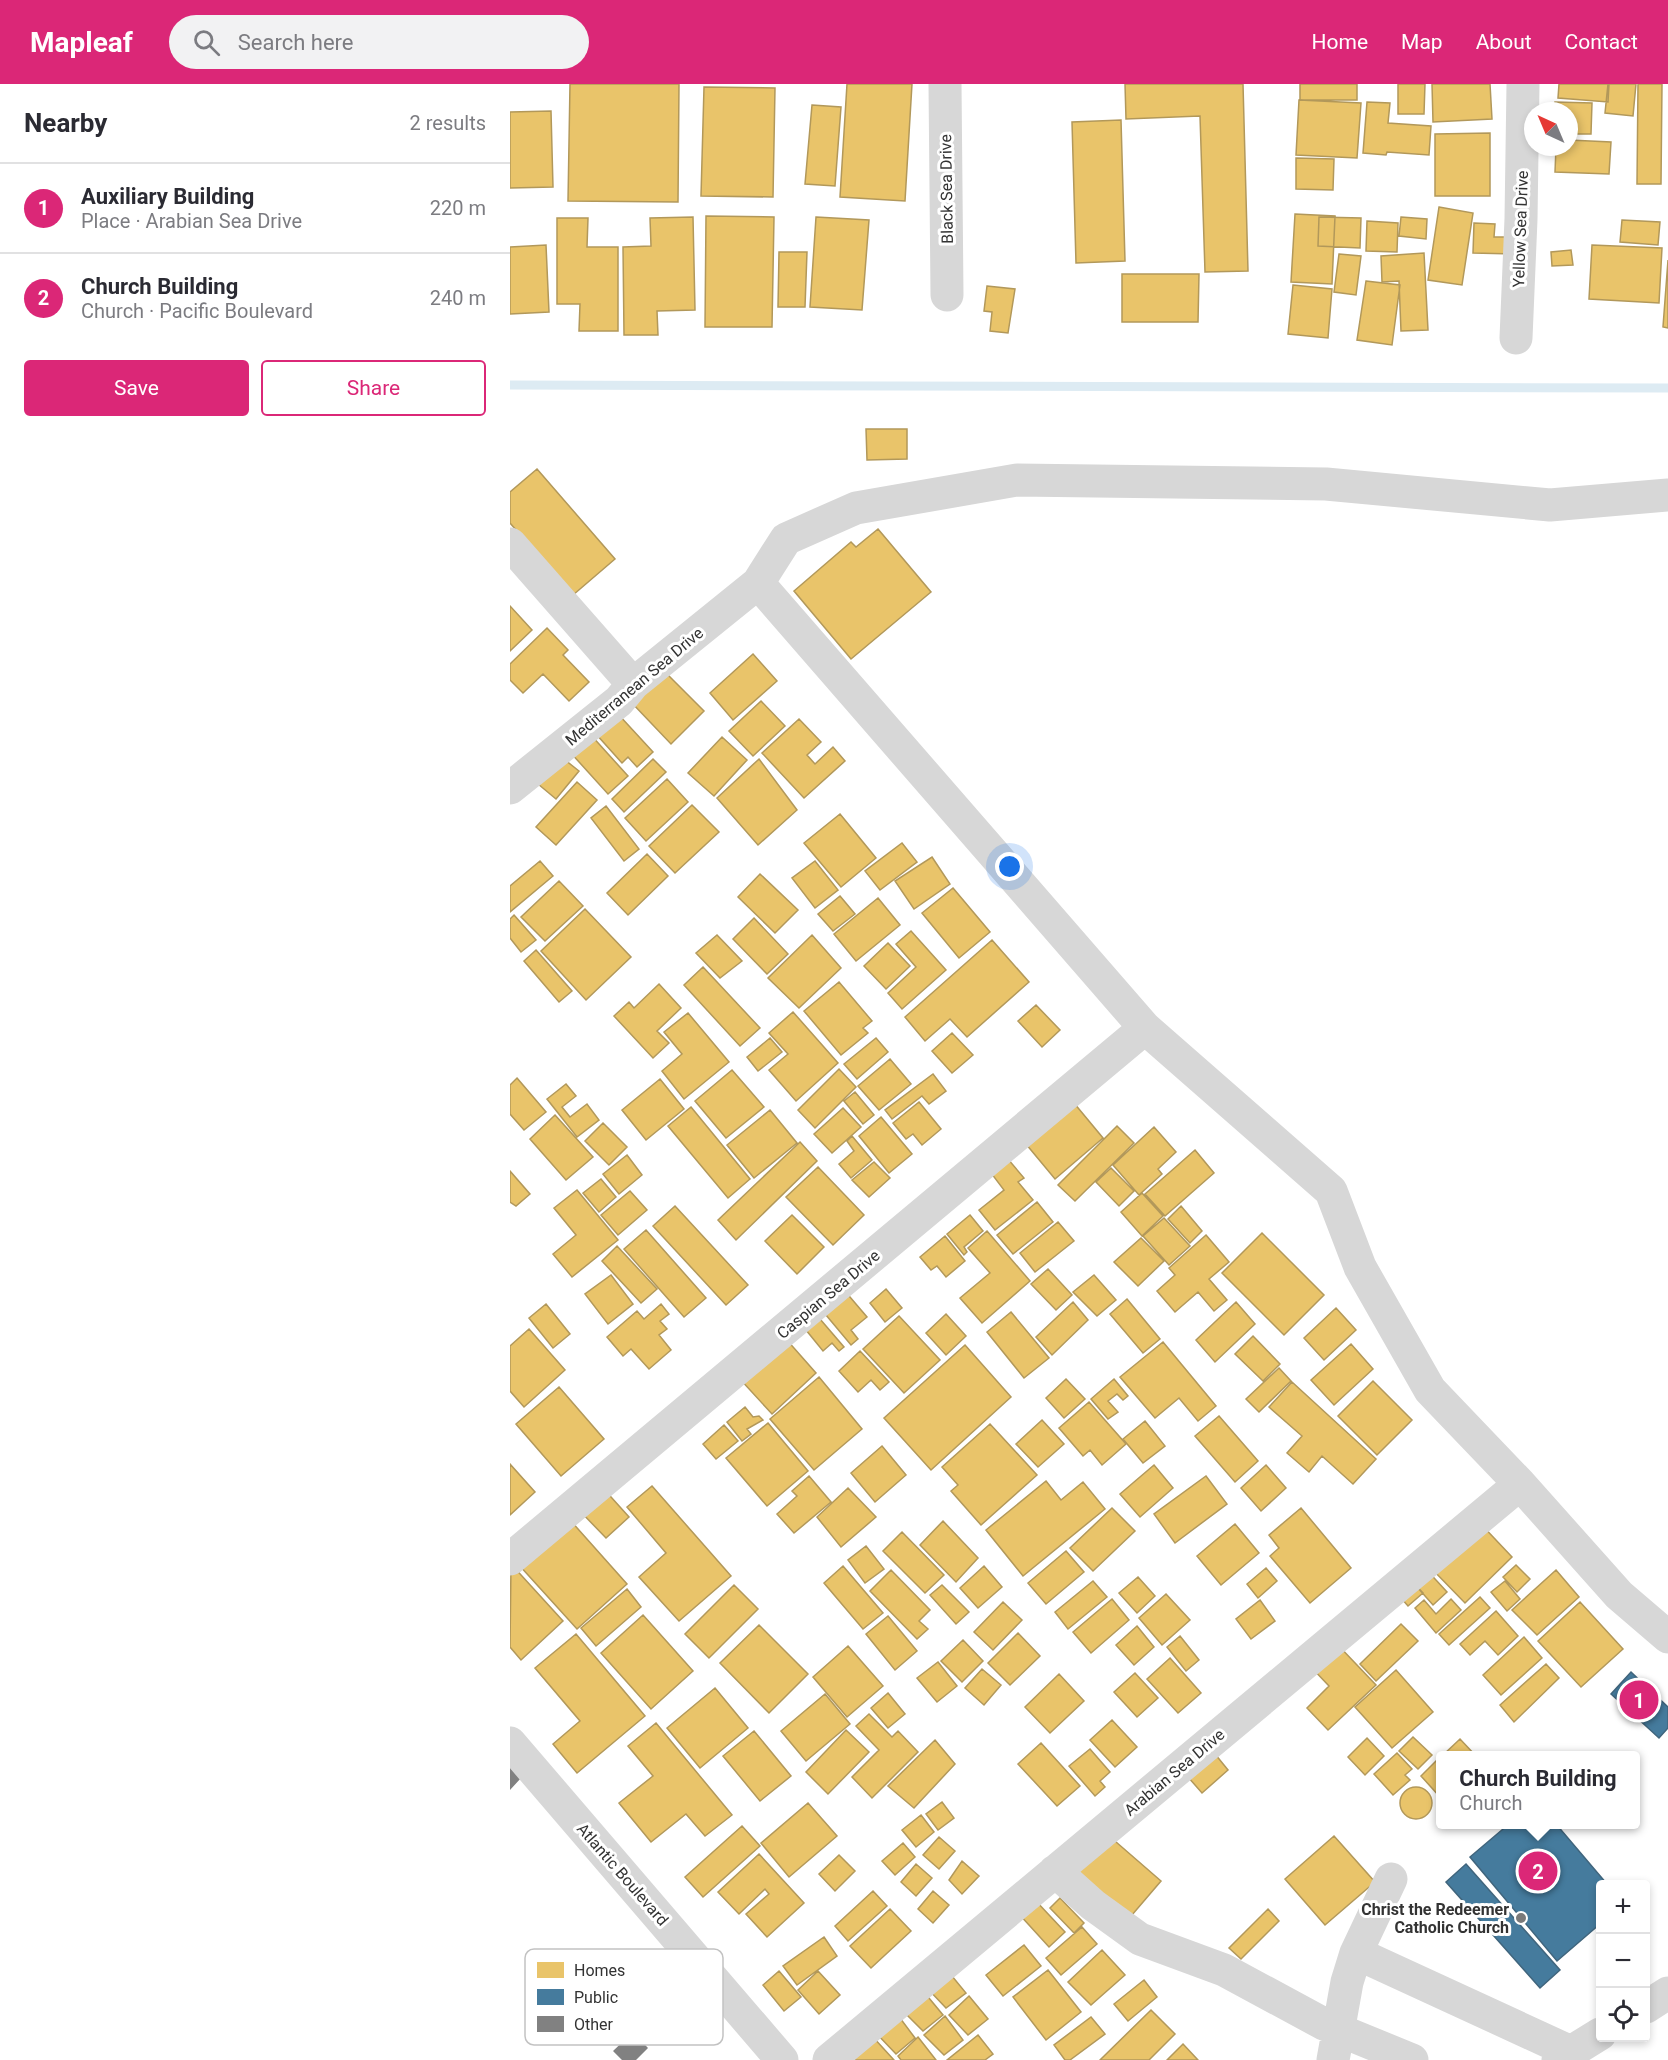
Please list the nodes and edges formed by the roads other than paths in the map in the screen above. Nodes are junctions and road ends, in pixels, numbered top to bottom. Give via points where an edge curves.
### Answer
1 (945, 84) edge
2 (1523, 84) edge
3 (947, 295) dead end
4 (1516, 338) dead end
5 (1668, 495) edge
6 (510, 544) edge
7 (758, 583) junction
8 (633, 684) junction
9 (510, 788) edge
10 (1145, 1028) junction
11 (1520, 1484) junction
12 (510, 1559) edge
13 (1668, 1637) edge
14 (510, 1743) edge
15 (1055, 1871) junction
16 (1392, 1879) dead end
17 (687, 1949) edge
18 (1356, 1953) junction
19 (723, 1991) edge
20 (1668, 1993) edge
21 (1650, 2004) edge
22 (1596, 2036) edge
23 (1335, 2044) edge
24 (1564, 2056) edge
25 (782, 2060) edge
26 (829, 2060) edge
27 (1412, 2060) edge

1 - 3 street, Black Sea Drive
2 - 4 street, Yellow Sea Drive
5 - 7 street, Mediterranean Sea Drive via 1550,505 1326,484 1017,480 856,508 786,538
6 - 8 street
7 - 8 street, Mediterranean Sea Drive
7 - 10 street
8 - 9 street, Mediterranean Sea Drive via 619,701
10 - 11 street via 1331,1191 1360,1267 1430,1390
10 - 12 street, Caspian Sea Drive
11 - 13 street via 1619,1595
11 - 15 street, Arabian Sea Drive
14 - 17 street, Atlantic Boulevard
15 - 23 street via 1140,1939 1224,1970 1324,2024
15 - 26 street, Arabian Sea Drive
16 - 18 street
18 - 23 street
18 - 24 street
19 - 25 street, Atlantic Boulevard
20 - 21 street
22 - 24 street
23 - 27 street

